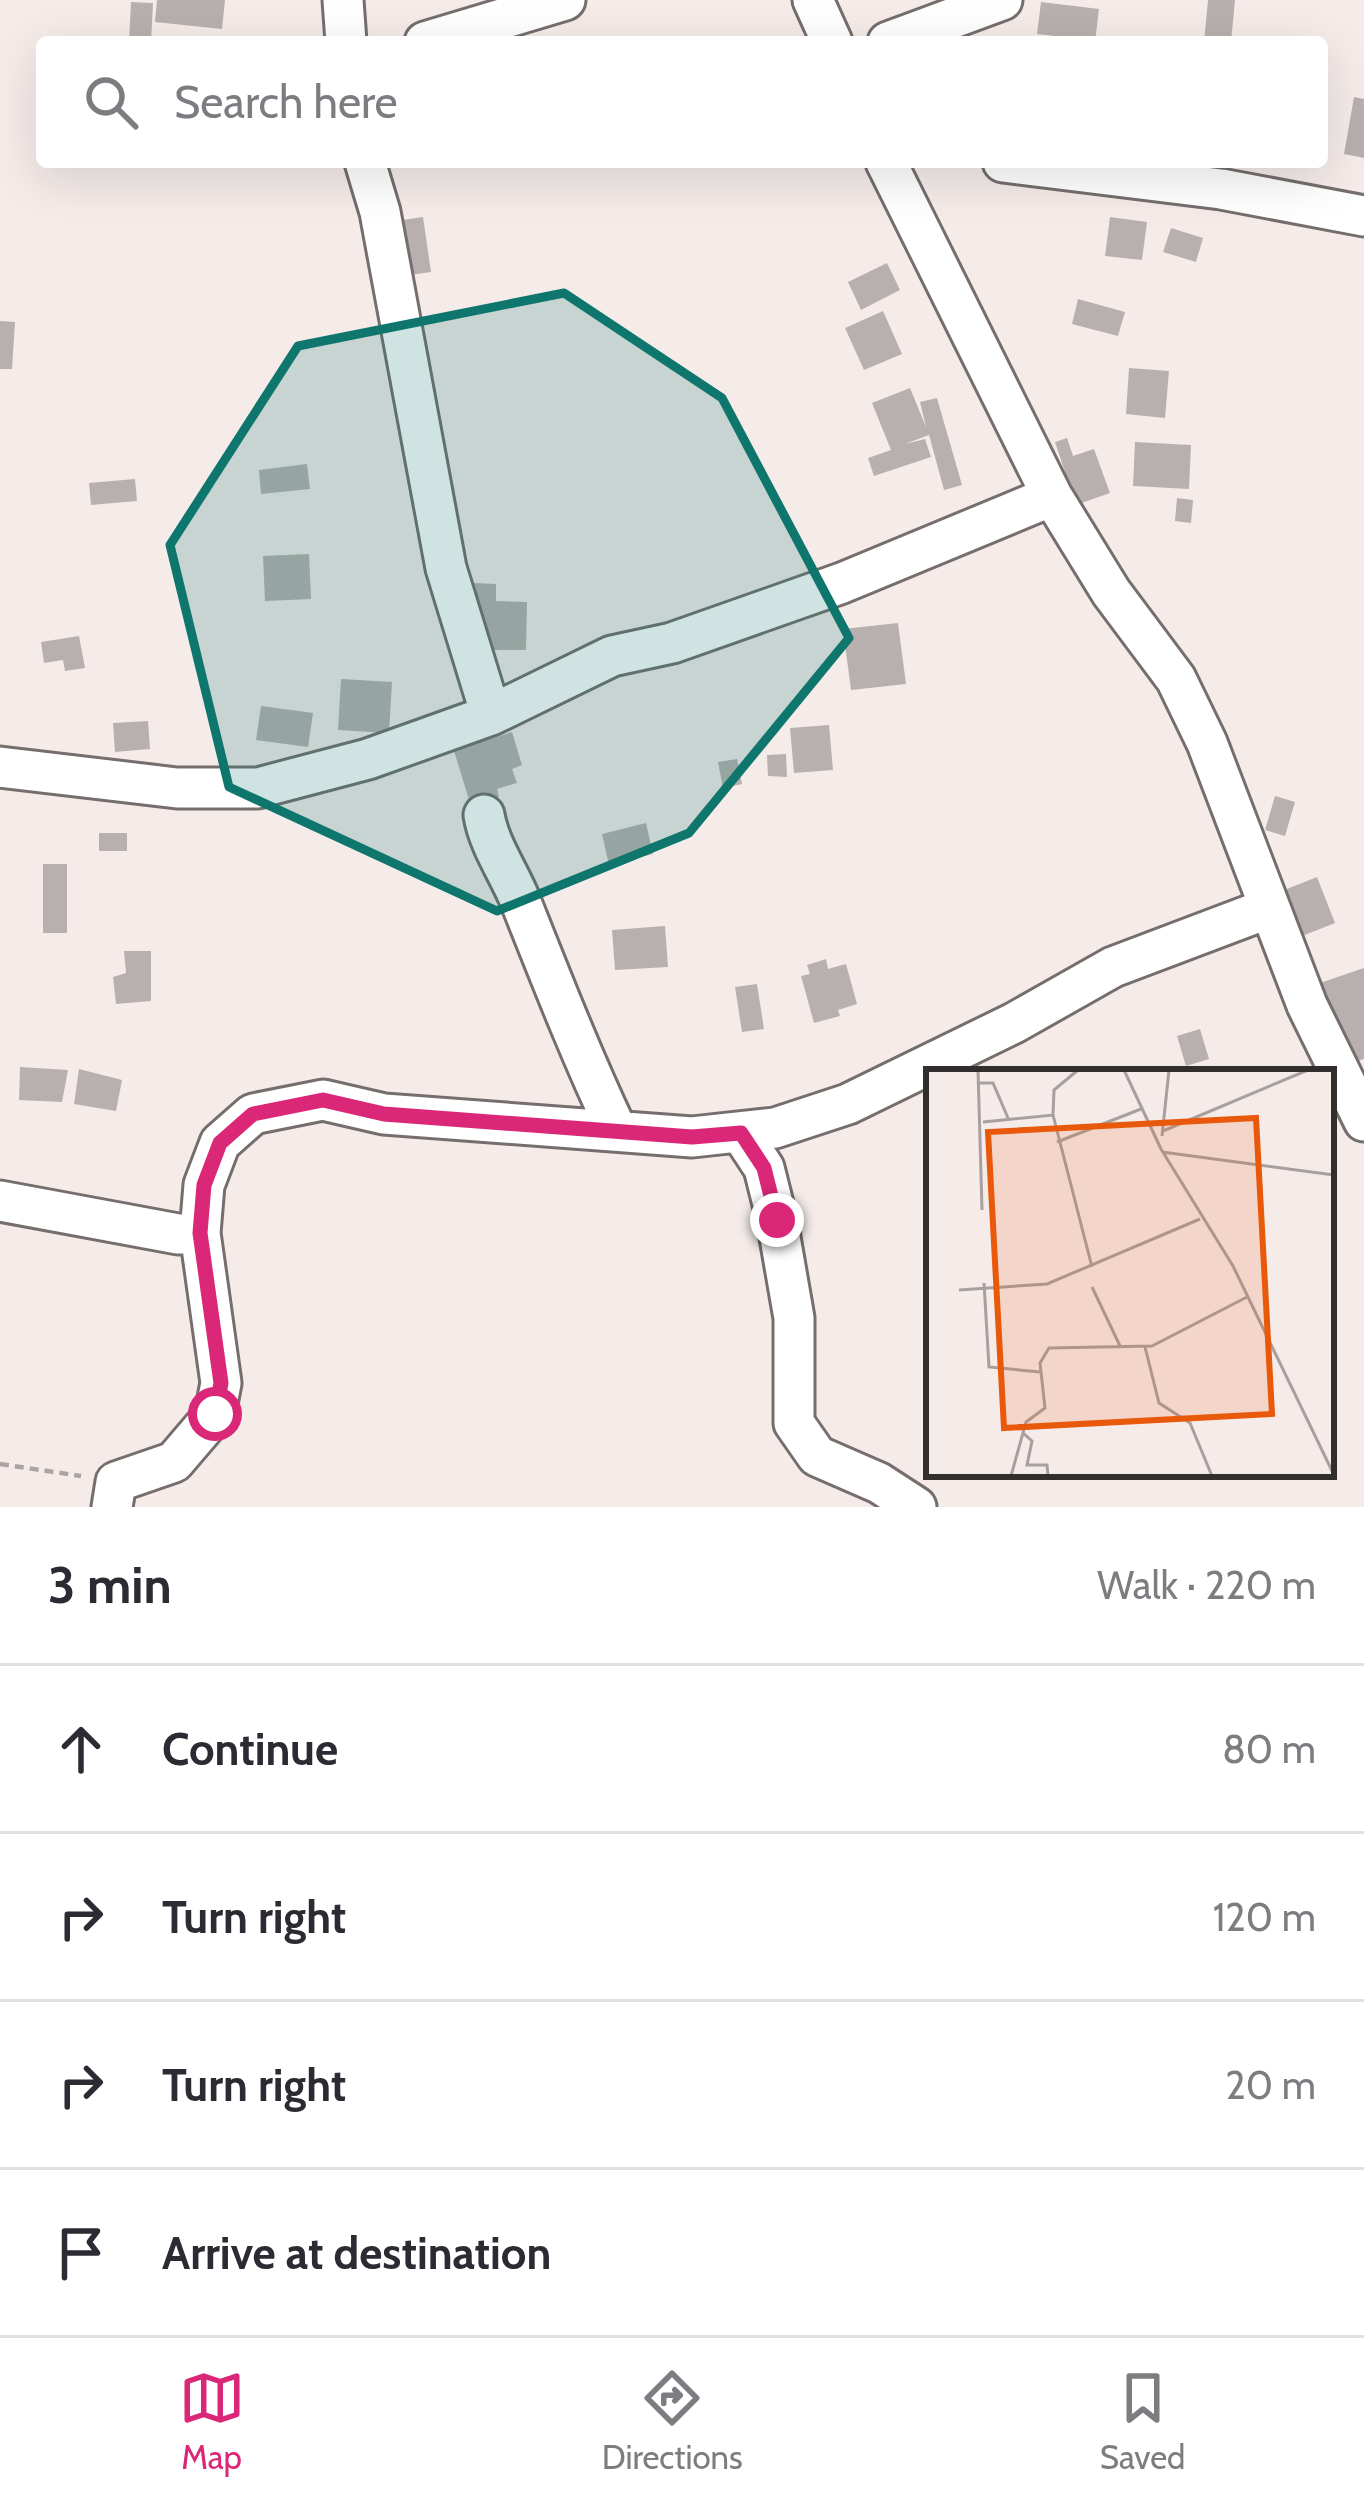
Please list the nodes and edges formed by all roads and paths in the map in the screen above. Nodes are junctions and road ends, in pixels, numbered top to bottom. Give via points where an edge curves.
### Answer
1 (343, 0) edge
2 (565, 0) edge
3 (813, 0) edge
4 (895, 0) edge
5 (1002, 0) edge
6 (346, 36) edge
7 (444, 36) edge
8 (829, 36) edge
9 (888, 36) edge
10 (903, 36) edge
11 (367, 168) edge
12 (889, 168) edge
13 (1051, 168) edge
14 (1364, 216) edge
15 (1052, 496) junction
16 (491, 715) junction
17 (0, 767) edge
18 (484, 815) dead end
19 (1269, 908) junction
20 (1364, 1121) edge
21 (617, 1131) junction
22 (741, 1133) junction
23 (0, 1201) edge
24 (200, 1233) junction
25 (0, 1464) edge
26 (112, 1499) edge
27 (916, 1507) edge

1 - 6 street
2 - 7 street
3 - 8 street
4 - 9 street
5 - 10 street
11 - 16 street via 446,568
12 - 15 street
13 - 14 street
15 - 16 street via 842,583 612,656
15 - 19 street via 1175,679
16 - 17 street via 258,788 177,788
18 - 21 street
19 - 20 street
19 - 22 street via 1113,967 848,1104
21 - 22 street
21 - 24 street via 384,1114 323,1100 253,1114 220,1143 204,1185
22 - 27 street via 764,1168 784,1259 796,1336 794,1423 817,1456
23 - 24 street
24 - 26 street via 221,1383 215,1414 174,1462
25 - 26 path

